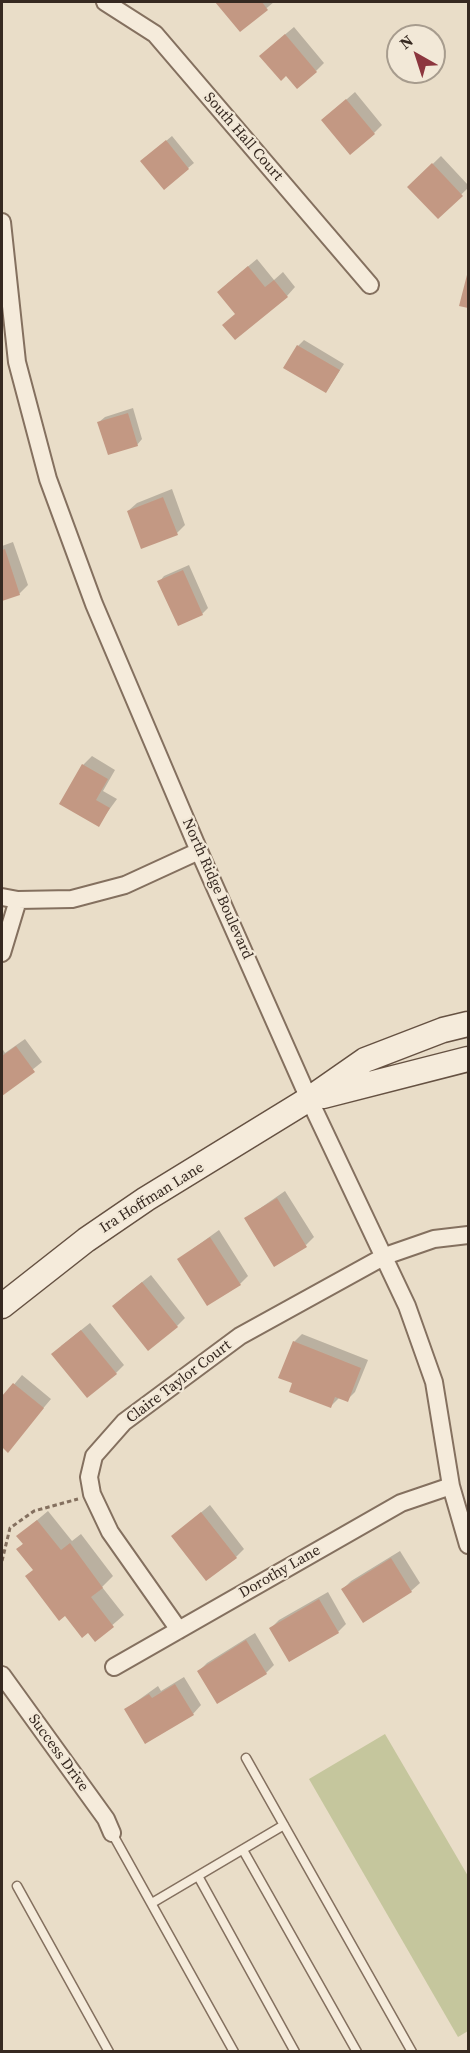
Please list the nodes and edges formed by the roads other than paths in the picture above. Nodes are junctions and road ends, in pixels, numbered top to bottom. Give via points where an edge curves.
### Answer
1 (105, 2) edge
2 (2, 222) edge
3 (370, 285) dead end
4 (199, 851) junction
5 (10, 899) edge
6 (2, 953) edge
7 (468, 1024) edge
8 (468, 1059) edge
9 (309, 1099) junction
10 (468, 1235) edge
11 (385, 1256) junction
12 (2, 1306) edge
13 (451, 1486) junction
14 (468, 1545) edge
15 (179, 1630) junction
16 (114, 1667) dead end
17 (2, 1676) edge
18 (246, 1758) dead end
19 (284, 1825) junction
20 (112, 1833) joint
21 (243, 1850) junction
22 (198, 1876) junction
23 (17, 1886) dead end
24 (152, 1904) junction
25 (109, 2052) edge
26 (234, 2052) edge
27 (295, 2052) edge
28 (357, 2052) edge
29 (412, 2052) edge

1 - 3 street, South Hall Court via 155,34
2 - 4 street, North Ridge Boulevard via 16,362 48,479 94,604
4 - 5 street via 125,885 72,899
4 - 9 street, North Ridge Boulevard
5 - 6 street
7 - 9 main road, Ira Hoffman Lane via 444,1029 365,1060
8 - 9 main road, Ira Hoffman Lane
9 - 11 street, North Ridge Boulevard
9 - 12 main road, Ira Hoffman Lane via 86,1240
10 - 11 street, Claire Taylor Court via 434,1239
11 - 13 street, North Ridge Boulevard via 434,1382
11 - 15 street, Claire Taylor Court via 240,1336 124,1422 94,1456 89,1477 92,1494 110,1532
13 - 14 street, North Ridge Boulevard
13 - 15 street, Dorothy Lane via 402,1503
15 - 16 street, Dorothy Lane
17 - 20 street, Success Drive via 106,1819
18 - 19 lane
19 - 21 lane
19 - 29 lane
20 - 24 lane
21 - 22 lane
21 - 28 lane
22 - 24 lane
22 - 27 lane
23 - 25 lane
24 - 26 lane

